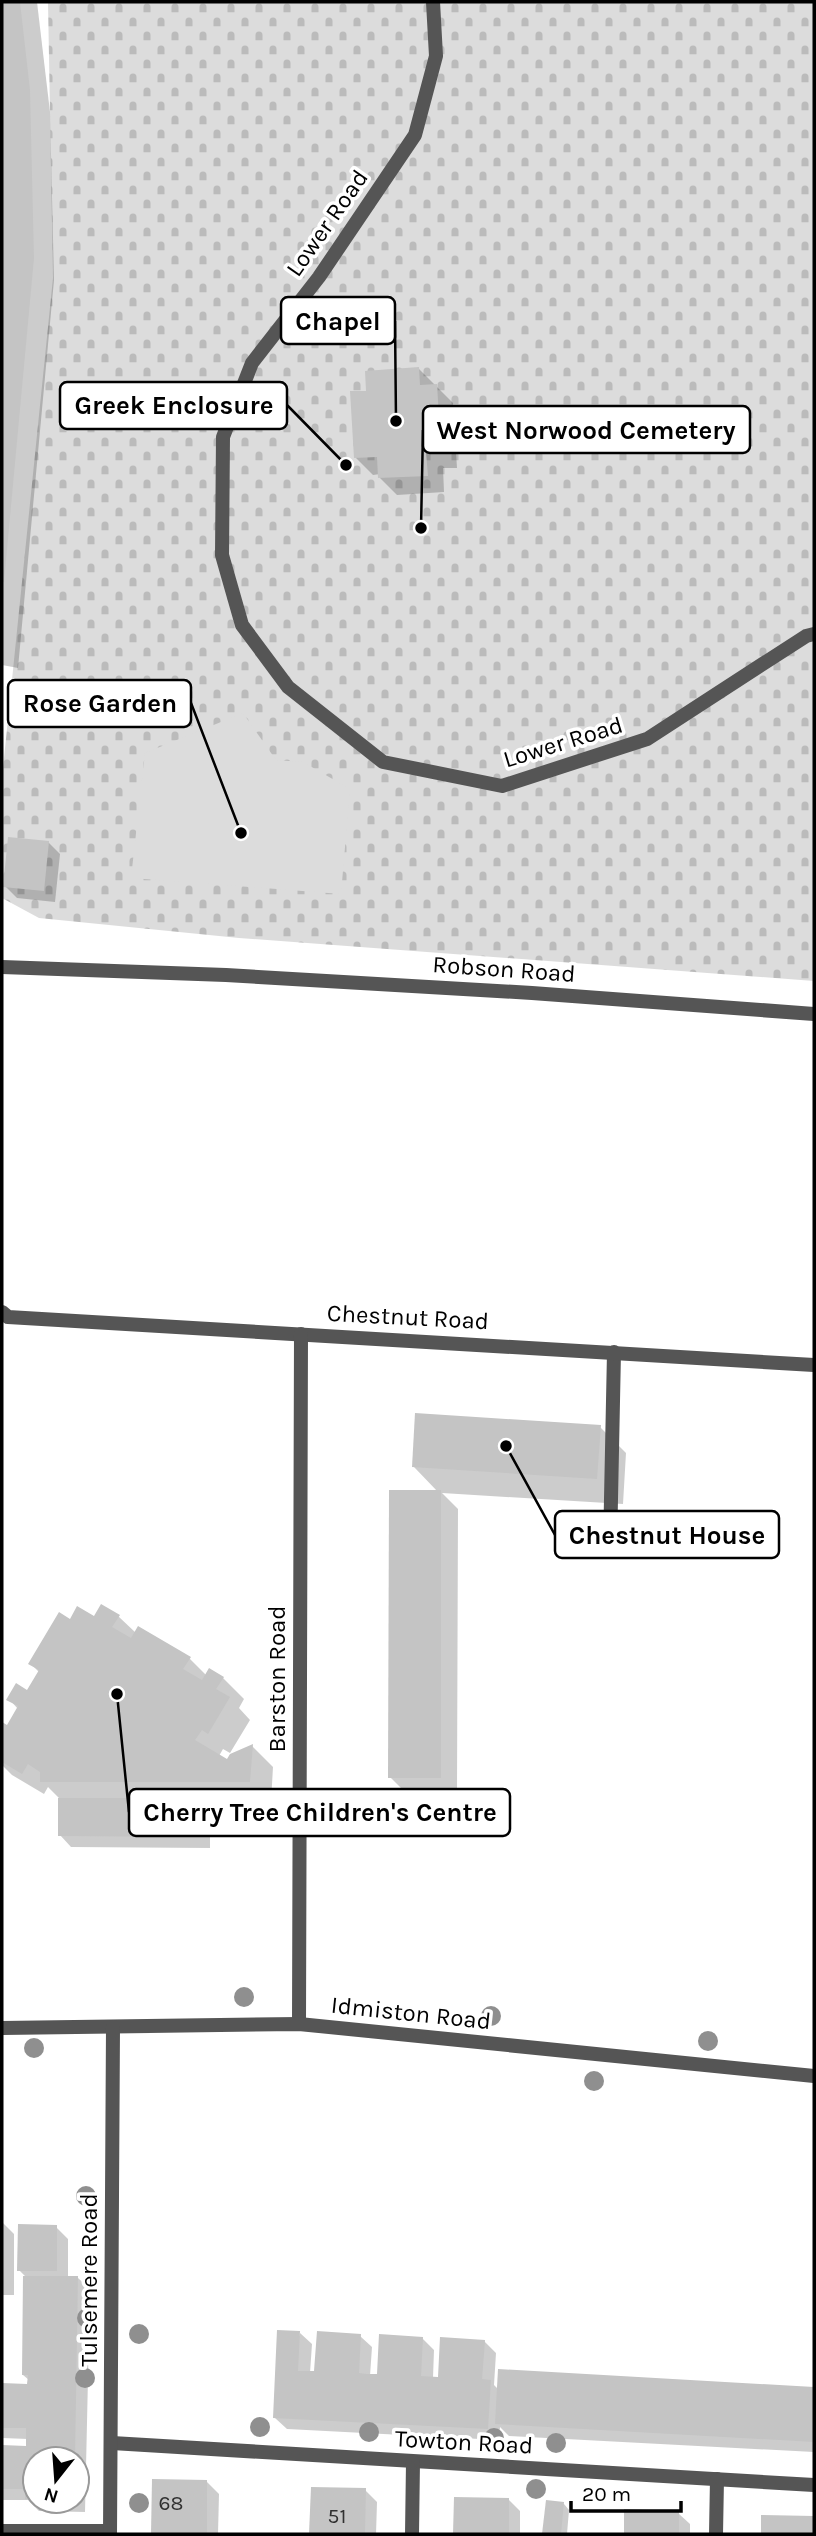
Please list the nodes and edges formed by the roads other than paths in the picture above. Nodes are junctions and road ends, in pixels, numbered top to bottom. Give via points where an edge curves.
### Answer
1 (433, 2) edge
2 (814, 634) edge
3 (2, 967) edge
4 (814, 1014) edge
5 (2, 1312) edge
6 (301, 1334) junction
7 (614, 1352) junction
8 (814, 1365) edge
9 (610, 1548) dead end
10 (299, 2024) junction
11 (113, 2027) junction
12 (2, 2028) edge
13 (814, 2077) edge
14 (112, 2443) junction
15 (413, 2462) junction
16 (717, 2479) junction
17 (814, 2485) edge
18 (2, 2531) edge
19 (110, 2532) edge
20 (412, 2534) edge
21 (716, 2534) edge

1 - 2 street, Lower Road via 436,56 415,135 319,277 252,363 223,437 222,555 242,625 288,687 383,762 502,786 647,739
3 - 4 street, Robson Road via 518,993
5 - 6 street, Chestnut Road via 8,1317
6 - 7 street, Chestnut Road
6 - 10 street, Barston Road
7 - 8 street, Chestnut Road
7 - 9 street
10 - 11 street, Idmiston Road
10 - 13 street, Idmiston Road
11 - 12 street, Idmiston Road
11 - 14 street, Tulsemere Road
14 - 15 street, Towton Road
14 - 19 street, Tulsemere Road
15 - 16 street, Towton Road
15 - 20 street
16 - 17 street, Towton Road
16 - 21 street
18 - 19 street

